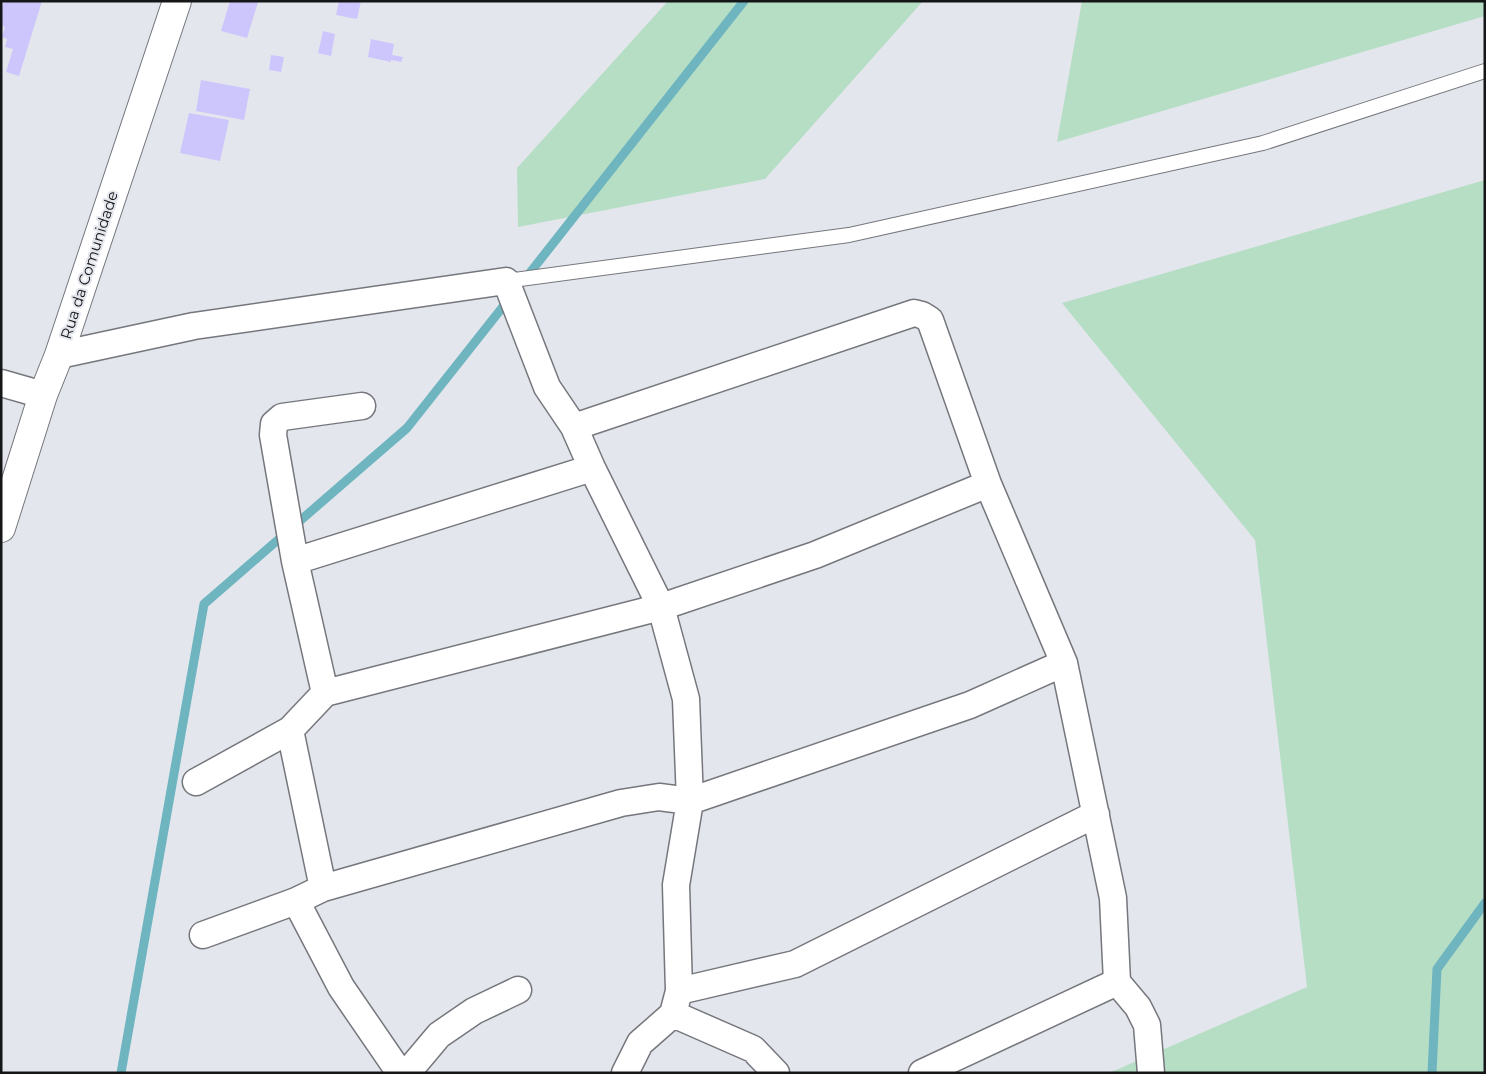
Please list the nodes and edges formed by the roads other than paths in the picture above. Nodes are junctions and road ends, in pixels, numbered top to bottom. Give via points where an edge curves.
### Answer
1 (177, 1) edge
2 (1485, 71) edge
3 (506, 280) junction
4 (59, 355) junction
5 (1, 383) edge
6 (43, 395) junction
7 (362, 406) dead end
8 (574, 427) junction
9 (592, 468) junction
10 (988, 484) junction
11 (1, 528) edge
12 (295, 561) junction
13 (661, 607) junction
14 (1064, 663) junction
15 (325, 693) junction
16 (290, 730) junction
17 (196, 782) dead end
18 (690, 801) junction
19 (1096, 814) junction
20 (323, 888) junction
21 (296, 901) junction
22 (203, 936) dead end
23 (1117, 982) junction
24 (518, 990) dead end
25 (676, 1003) junction
26 (400, 1073) edge
27 (407, 1073) edge
28 (624, 1073) edge
29 (776, 1073) edge
30 (922, 1073) edge
31 (1151, 1073) edge

1 - 4 street, Rua da Comunidade
2 - 3 lane via 1263,143 849,235
3 - 4 street via 194,326
3 - 8 street via 547,387
4 - 6 street, Rua da Comunidade
5 - 6 street
6 - 11 street, Rua da Comunidade
7 - 12 street via 282,416 274,424 273,435
8 - 9 street
8 - 10 street via 914,313 922,314 930,320
9 - 12 street
9 - 13 street
10 - 13 street via 815,555
10 - 14 street
12 - 15 street
13 - 15 street
13 - 18 street via 686,699
14 - 18 street via 970,705
14 - 19 street
15 - 16 street
16 - 17 street
16 - 20 street
18 - 20 street via 659,797 621,803
18 - 25 street via 676,885
19 - 23 street via 1114,898
19 - 25 street via 795,964
20 - 21 street
21 - 22 street
21 - 26 street via 341,987
23 - 30 street
23 - 31 street via 1138,1007 1147,1025
24 - 27 street via 474,1011 439,1035
25 - 28 street via 640,1044
25 - 29 street via 753,1050

